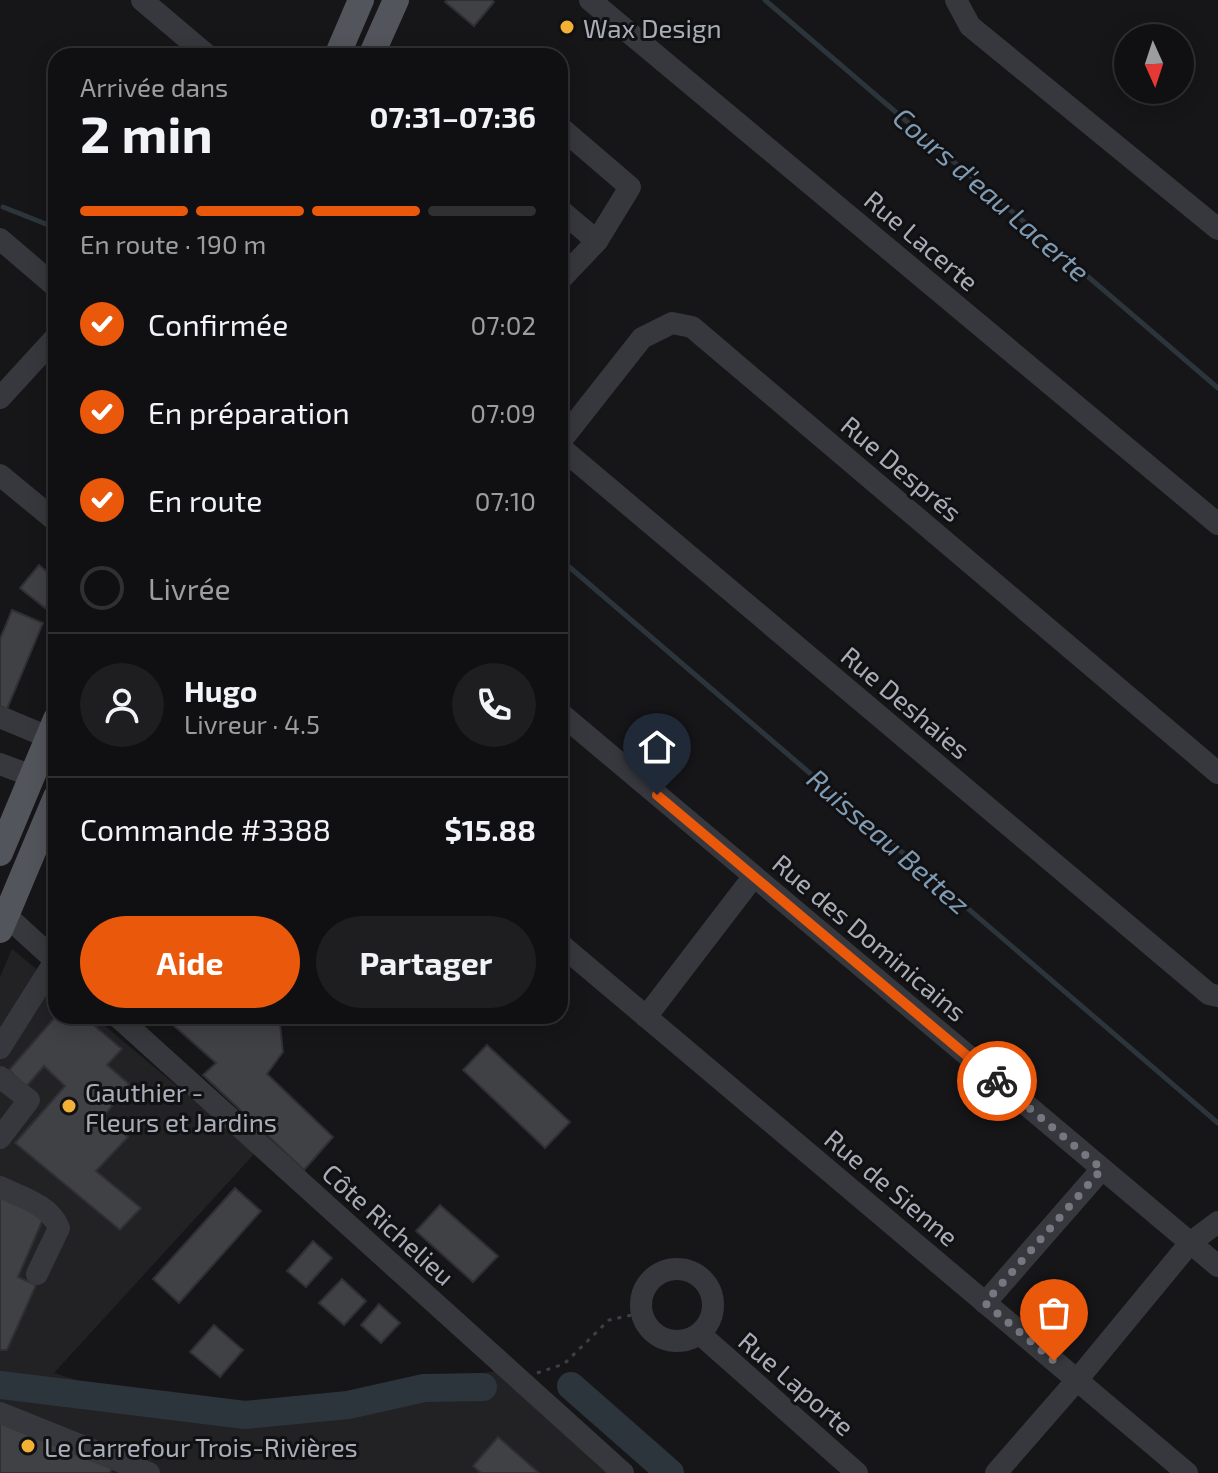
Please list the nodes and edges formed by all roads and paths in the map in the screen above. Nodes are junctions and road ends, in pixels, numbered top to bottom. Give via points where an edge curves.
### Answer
1 (142, 0) edge
2 (361, 0) edge
3 (396, 0) edge
4 (590, 0) edge
5 (956, 0) edge
6 (199, 48) edge
7 (340, 48) edge
8 (375, 48) edge
9 (568, 134) edge
10 (568, 217) edge
11 (1218, 229) edge
12 (0, 239) edge
13 (597, 241) junction
14 (568, 272) edge
15 (48, 280) edge
16 (48, 346) edge
17 (0, 398) edge
18 (568, 434) edge
19 (568, 451) edge
20 (0, 475) edge
21 (48, 514) edge
22 (1218, 524) edge
23 (0, 717) edge
24 (568, 720) edge
25 (48, 727) edge
26 (48, 738) edge
27 (0, 764) edge
28 (1218, 773) edge
29 (32, 776) junction
30 (48, 815) edge
31 (0, 853) edge
32 (754, 876) junction
33 (2, 919) edge
34 (568, 951) edge
35 (48, 955) edge
36 (48, 973) edge
37 (1218, 996) edge
38 (646, 1017) junction
39 (126, 1024) edge
40 (0, 1048) edge
41 (0, 1077) edge
42 (0, 1138) edge
43 (1102, 1169) junction
44 (0, 1187) edge
45 (1218, 1222) edge
46 (1190, 1243) junction
47 (1218, 1266) edge
48 (37, 1274) dead end
49 (985, 1303) junction
50 (641, 1313) junction
51 (700, 1334) junction
52 (518, 1378) junction
53 (1077, 1380) junction
54 (0, 1413) edge
55 (149, 1473) edge
56 (623, 1473) edge
57 (857, 1473) edge
58 (996, 1473) edge
59 (1187, 1473) edge

1 - 6 street
2 - 7 main road
3 - 8 main road
4 - 22 street, Rue Lacerte
5 - 11 street via 970,26
9 - 13 street via 630,187
10 - 13 street
12 - 15 street
13 - 14 street
16 - 17 street
18 - 28 street, Rue Després via 642,338 672,323 692,327
19 - 37 street, Rue Deshaies via 1209,994
20 - 21 street
23 - 25 street
24 - 32 street, Rue des Dominicains
26 - 29 main road
27 - 29 street
29 - 31 main road
30 - 33 main road
32 - 38 street
32 - 43 street, Rue des Dominicains
33 - 35 street
34 - 38 street, Rue de Sienne
36 - 40 street
38 - 49 street, Rue de Sienne
39 - 52 street, Côte Richelieu
41 - 42 street via 29,1100
43 - 46 street, Rue des Dominicains
43 - 49 street
44 - 48 street via 49,1211 57,1222 59,1228
45 - 46 street
46 - 47 street, Rue des Dominicains
46 - 53 street
49 - 53 street, Rue de Sienne
50 - 51 street, Rue Laporte via 646,1325 665,1340
50 - 51 street, Rue Laporte via 650,1280 683,1269 711,1291 712,1314
50 - 52 path via 609,1320 564,1364
51 - 57 street, Rue Laporte
52 - 56 street, Côte Richelieu
53 - 58 street
53 - 59 street, Rue de Sienne
54 - 55 street

